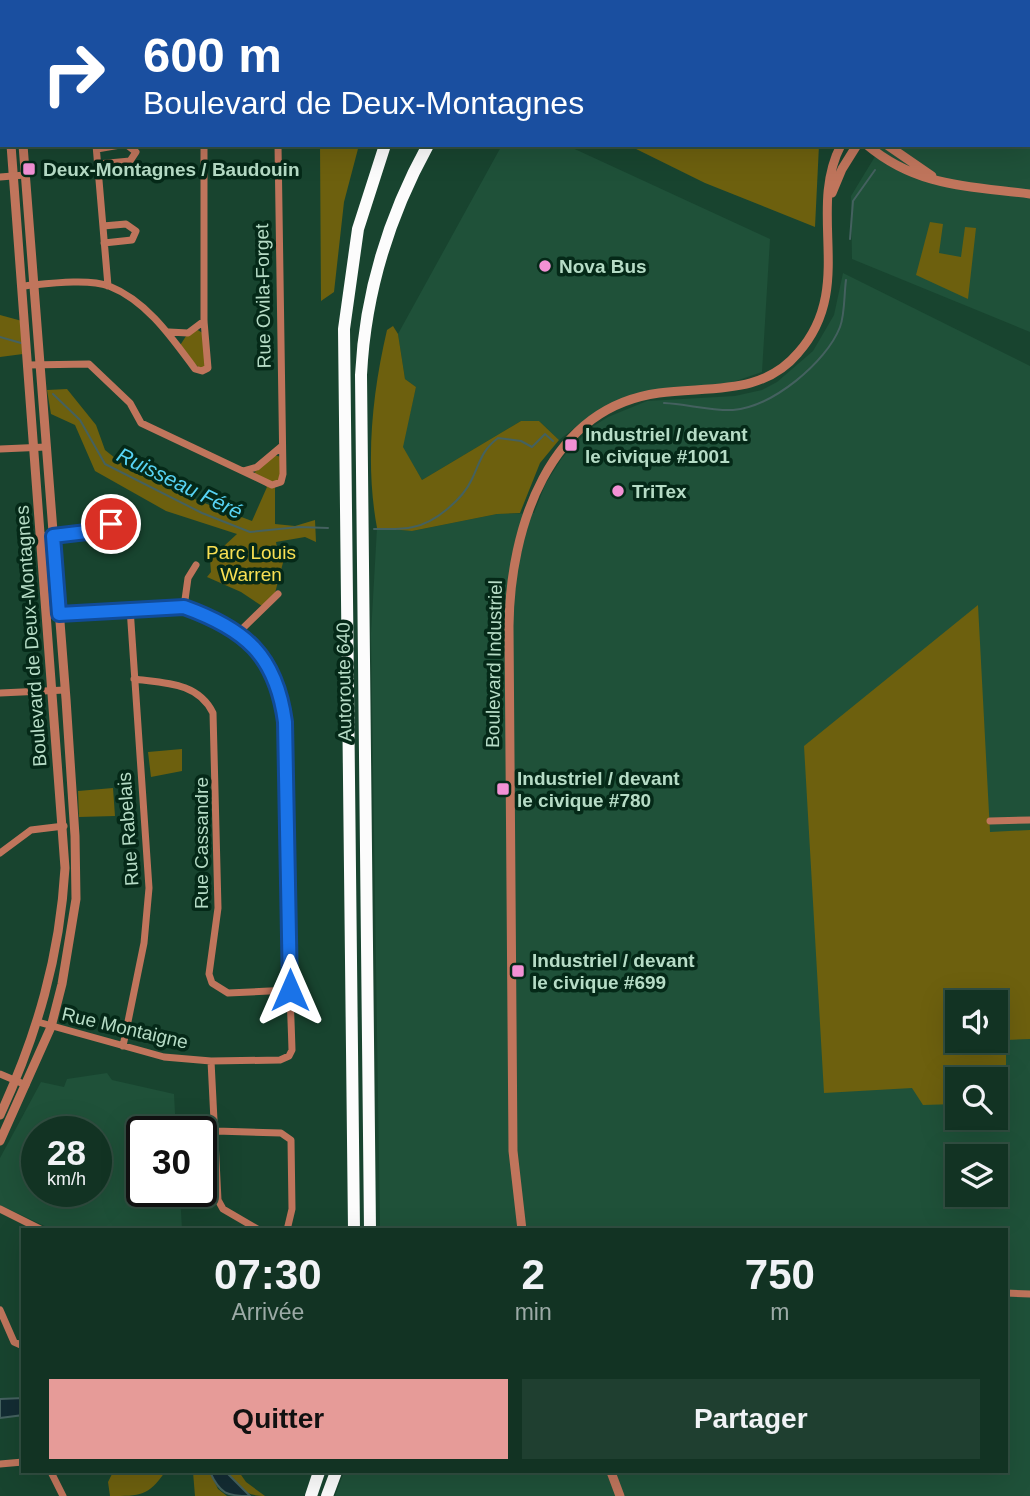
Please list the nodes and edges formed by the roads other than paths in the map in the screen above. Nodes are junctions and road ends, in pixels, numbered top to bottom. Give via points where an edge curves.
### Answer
1 (11, 147) edge
2 (23, 147) edge
3 (97, 147) edge
4 (130, 147) edge
5 (204, 147) edge
6 (278, 147) edge
7 (385, 147) edge
8 (427, 147) edge
9 (840, 147) edge
10 (856, 147) edge
11 (870, 147) edge
12 (890, 147) edge
13 (98, 164) junction
14 (25, 175) junction
15 (13, 176) junction
16 (0, 177) edge
17 (947, 182) junction
18 (1030, 194) edge
19 (830, 201) junction
20 (103, 226) junction
21 (104, 243) junction
22 (34, 285) junction
23 (22, 286) junction
24 (108, 286) junction
25 (204, 321) junction
26 (169, 332) junction
27 (28, 365) junction
28 (41, 365) junction
29 (282, 446) junction
30 (34, 447) junction
31 (46, 447) junction
32 (0, 449) edge
33 (243, 471) junction
34 (111, 524) dead end
35 (42, 536) junction
36 (53, 536) junction
37 (196, 565) dead end
38 (278, 594) dead end
39 (184, 607) junction
40 (130, 608) junction
41 (59, 614) junction
42 (47, 615) junction
43 (239, 632) junction
44 (134, 680) junction
45 (65, 690) junction
46 (53, 691) junction
47 (0, 693) edge
48 (1030, 820) edge
49 (990, 821) dead end
50 (64, 826) junction
51 (0, 853) edge
52 (290, 990) junction
53 (38, 1022) junction
54 (51, 1027) junction
55 (123, 1046) junction
56 (211, 1061) junction
57 (0, 1074) edge
58 (16, 1080) junction
59 (26, 1085) junction
60 (0, 1115) edge
61 (215, 1116) edge
62 (217, 1131) edge
63 (0, 1141) edge
64 (217, 1166) edge
65 (0, 1209) edge
66 (38, 1228) edge
67 (256, 1228) edge
68 (287, 1228) edge
69 (354, 1228) edge
70 (370, 1228) edge
71 (522, 1228) edge
72 (1008, 1293) edge
73 (1030, 1294) edge
74 (0, 1310) edge
75 (21, 1345) edge
76 (21, 1462) edge
77 (0, 1464) edge
78 (52, 1473) edge
79 (319, 1473) edge
80 (335, 1473) edge
81 (611, 1473) edge
82 (63, 1496) edge
83 (310, 1496) edge
84 (327, 1496) edge
85 (620, 1496) edge

1 - 15 street, Boulevard de Deux-Montagnes
2 - 14 street, Boulevard de Deux-Montagnes
3 - 13 street
4 - 13 street via 136,152 130,161
5 - 25 street
6 - 29 street, Rue Ovila-Forget
7 - 69 highway, Autoroute 640 via 358,229 344,329
8 - 70 highway, Autoroute 640 via 403,195 381,258 361,375
9 - 19 street, Boulevard Industriel via 831,171
10 - 19 street, Boulevard Industriel
11 - 17 street via 906,173
12 - 17 street via 917,168
13 - 20 street
14 - 15 street
14 - 22 street, Boulevard de Deux-Montagnes
15 - 16 street
15 - 23 street, Boulevard de Deux-Montagnes
17 - 18 street
19 - 71 street, Boulevard Industriel via 827,297 817,326 798,354 777,372 751,383 644,396 604,412 574,435 550,465 523,528 509,626 513,1151
20 - 21 street
20 - 21 street via 126,224 136,231 132,240
21 - 24 street
22 - 23 street
22 - 24 street
22 - 28 street, Boulevard de Deux-Montagnes
23 - 27 street, Boulevard de Deux-Montagnes
24 - 26 street via 136,302
25 - 26 street via 188,333
25 - 26 street via 210,361 202,371 195,369
27 - 28 street, Rue Ovila-Forget
27 - 30 street, Boulevard de Deux-Montagnes
28 - 31 street, Boulevard de Deux-Montagnes
28 - 33 street, Rue Ovila-Forget via 89,364 130,402 141,423
29 - 33 street via 257,467
29 - 33 street, Rue Ovila-Forget via 281,482 272,485
30 - 31 street
30 - 32 street
30 - 35 street, Boulevard de Deux-Montagnes
31 - 36 street, Boulevard de Deux-Montagnes
34 - 36 street via 95,531
35 - 36 street
35 - 42 street, Boulevard de Deux-Montagnes
36 - 41 street, Boulevard de Deux-Montagnes
37 - 39 street via 188,578
38 - 43 street
39 - 40 street
39 - 43 street
40 - 41 street
40 - 44 street, Rue Rabelais
41 - 42 street
41 - 45 street, Boulevard de Deux-Montagnes
42 - 46 street, Boulevard de Deux-Montagnes
43 - 52 street via 270,668 281,693
44 - 52 street, Rue Cassandre via 180,684 208,701 214,713 218,908 209,974 212,983 228,993
44 - 55 street, Rue Rabelais via 149,888 144,943
45 - 46 street
45 - 54 street, Boulevard de Deux-Montagnes via 76,899
46 - 47 street
46 - 50 street, Boulevard de Deux-Montagnes
48 - 49 street
50 - 51 street via 31,830
50 - 53 street, Boulevard de Deux-Montagnes via 61,924
52 - 56 street, Rue Montaigne via 289,1056
53 - 54 street, Rue Montaigne
53 - 58 street, Boulevard de Deux-Montagnes
54 - 55 street, Rue Montaigne
54 - 59 street, Boulevard de Deux-Montagnes
55 - 56 street, Rue Montaigne via 164,1057
56 - 61 street
57 - 58 street
58 - 59 street
58 - 60 street, Boulevard de Deux-Montagnes
59 - 63 street, Boulevard de Deux-Montagnes
62 - 68 street via 281,1133 290,1140 292,1209
64 - 67 street via 218,1200 223,1209
65 - 66 street
72 - 73 street
74 - 75 street via 13,1342
76 - 77 street
78 - 82 street
79 - 83 highway
80 - 84 highway
81 - 85 street

